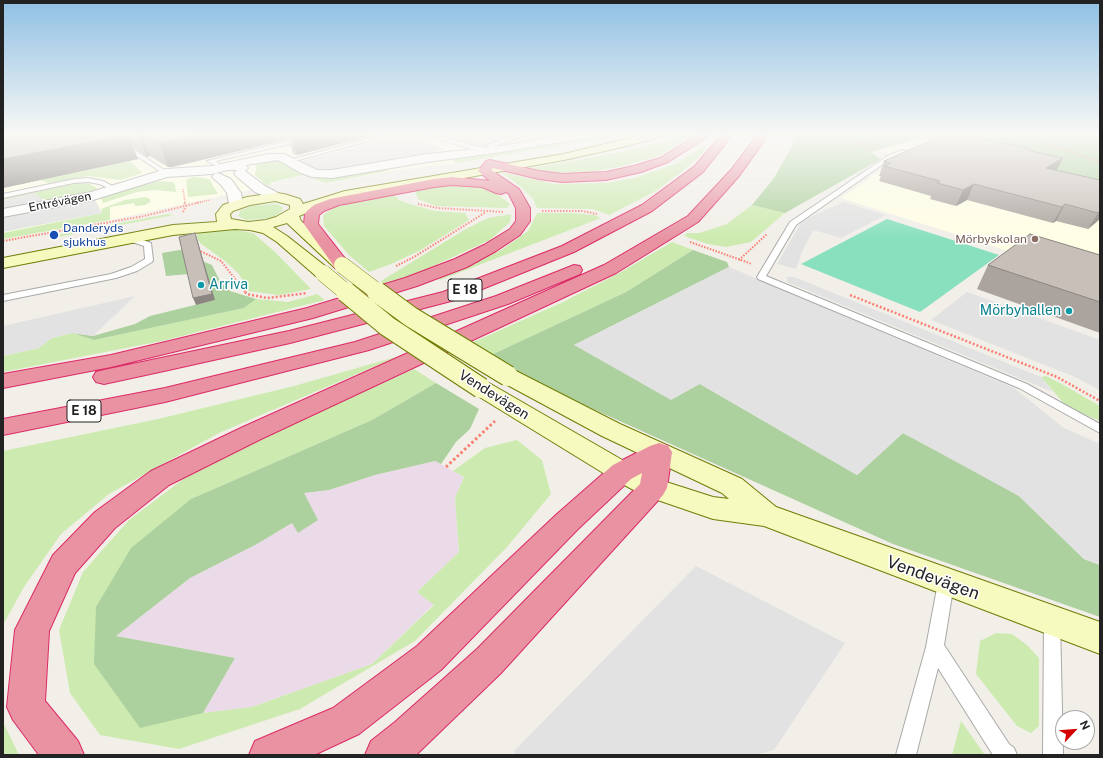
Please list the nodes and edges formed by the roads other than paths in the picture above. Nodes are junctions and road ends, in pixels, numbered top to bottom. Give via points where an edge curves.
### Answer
1 (160, 169) edge
2 (241, 169) edge
3 (244, 169) edge
4 (304, 169) edge
5 (359, 169) edge
6 (478, 169) edge
7 (480, 169) edge
8 (489, 169) edge
9 (508, 169) edge
10 (635, 169) edge
11 (699, 169) edge
12 (738, 169) edge
13 (872, 169) edge
14 (218, 170) junction
15 (166, 173) junction
16 (115, 189) junction
17 (716, 193) junction
18 (3, 196) edge
19 (280, 198) junction
20 (518, 199) junction
21 (232, 206) junction
22 (3, 213) edge
23 (294, 213) junction
24 (242, 225) junction
25 (129, 238) junction
26 (3, 253) edge
27 (3, 263) edge
28 (342, 265) junction
29 (3, 298) edge
30 (3, 381) edge
31 (3, 396) edge
32 (3, 427) edge
33 (1100, 429) edge
34 (659, 452) junction
35 (622, 472) junction
36 (653, 488) junction
37 (766, 515) junction
38 (946, 583) junction
39 (1052, 620) junction
40 (1100, 638) edge
41 (935, 647) junction
42 (64, 755) edge
43 (269, 755) edge
44 (385, 755) edge
45 (906, 755) edge
46 (1007, 755) edge
47 (1053, 755) edge

1 - 15 lane
2 - 14 street, Entrévägen via 232,176
3 - 19 street via 260,189
4 - 5 street via 316,174
6 - 19 street
7 - 23 street via 345,195
8 - 20 highway via 514,192
9 - 10 highway via 562,178 606,176
11 - 31 highway, E 18 via 647,208 568,249 449,296 290,337 164,365
12 - 17 highway, E 18
13 - 33 lane via 792,224 761,277 1023,386
14 - 15 street, Entrévägen
14 - 21 street via 234,193
15 - 16 street, Entrévägen
16 - 18 lane via 101,182 88,180
16 - 22 street, Entrévägen via 93,196
17 - 32 highway, E 18 via 594,261 502,300 362,346 165,395
17 - 42 highway via 693,219 610,269 252,433 160,478 105,520 64,564 32,630 26,707
19 - 21 street via 254,199
19 - 23 street, Vendevägen via 295,202 298,206
20 - 28 highway via 494,186 452,181 367,195 319,208 312,214 311,224
20 - 30 highway via 523,208 523,221 515,232 461,263 411,282 313,312 111,361
21 - 24 street via 223,214 224,221
21 - 26 street
23 - 24 street via 266,224
23 - 28 street, Vendevägen via 294,223
24 - 25 street via 173,230
24 - 35 street, Vendevägen, bridge via 268,230 387,326 481,388
25 - 27 street
25 - 29 lane via 148,245 149,260 134,269 113,276
28 - 34 street, Vendevägen, bridge via 411,317 508,376
34 - 35 highway
34 - 36 highway
34 - 37 street, Vendevägen via 732,486
35 - 36 street, Vendevägen
35 - 43 highway via 567,522 429,658 346,721
36 - 37 street, Vendevägen via 713,508
36 - 44 highway via 490,661
37 - 38 street, Vendevägen
38 - 39 street, Vendevägen
38 - 41 lane
39 - 40 street, Vendevägen
39 - 47 lane
41 - 45 lane
41 - 46 lane

